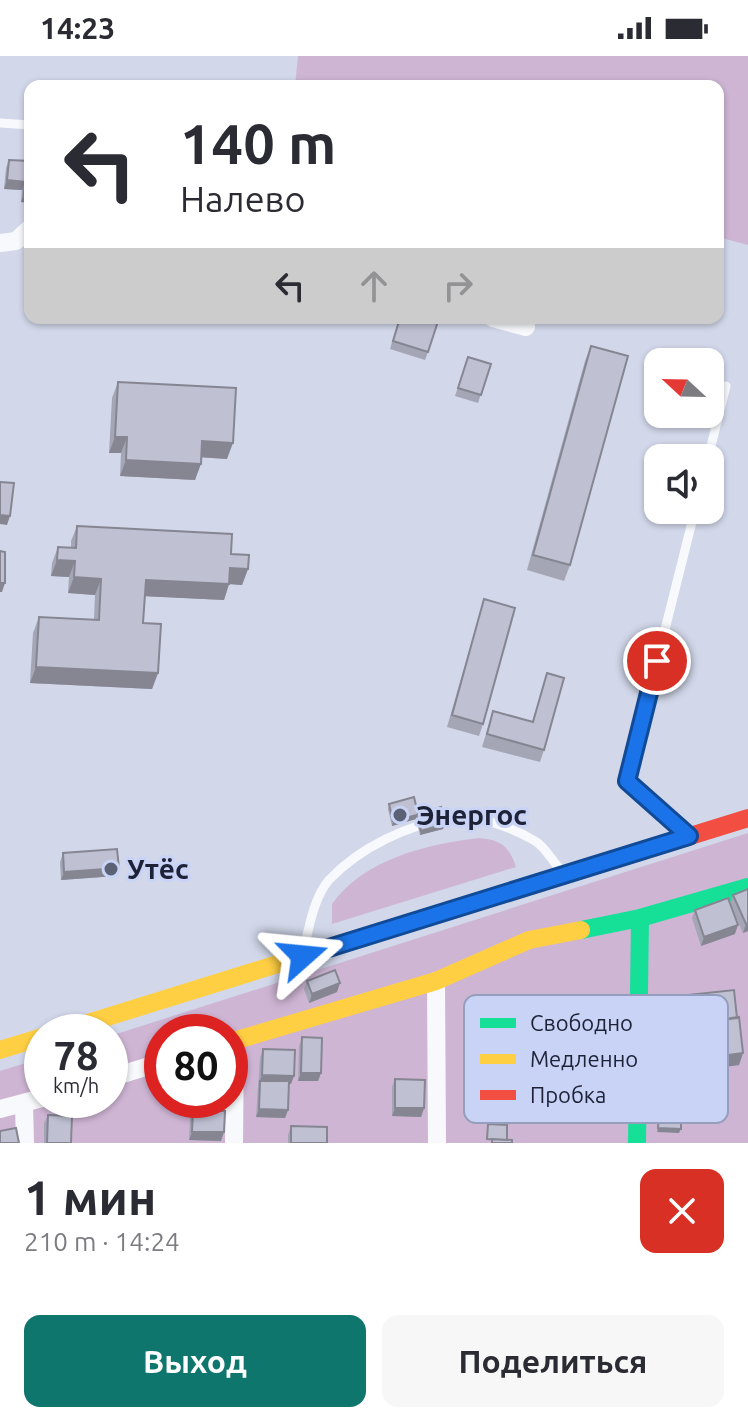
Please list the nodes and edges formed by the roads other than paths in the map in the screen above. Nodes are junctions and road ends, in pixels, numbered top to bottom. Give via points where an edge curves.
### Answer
1 (0, 123) edge
2 (24, 125) edge
3 (24, 234) edge
4 (0, 243) edge
5 (515, 324) edge
6 (526, 327) dead end
7 (726, 386) dead end
8 (712, 444) edge
9 (691, 524) edge
10 (748, 818) edge
11 (689, 836) junction
12 (564, 874) junction
13 (748, 887) edge
14 (640, 918) junction
15 (303, 956) junction
16 (436, 981) junction
17 (639, 995) edge
18 (117, 1014) edge
19 (248, 1036) edge
20 (24, 1043) edge
21 (0, 1050) edge
22 (24, 1103) edge
23 (0, 1109) edge
24 (30, 1118) edge
25 (234, 1118) edge
26 (637, 1123) edge
27 (25, 1143) edge
28 (234, 1143) edge
29 (437, 1143) edge
30 (637, 1143) edge

1 - 2 lane
3 - 4 street
5 - 6 street
7 - 8 lane
9 - 11 lane via 627,781
10 - 11 main road
11 - 12 main road
12 - 15 main road
12 - 15 lane via 537,842 496,824 456,817 397,834 359,855 327,882 310,921
13 - 14 main road
14 - 16 main road via 529,940
14 - 17 main road
15 - 18 main road
16 - 19 main road
16 - 29 street
20 - 21 main road
22 - 23 street
24 - 27 street
25 - 28 street
26 - 30 main road

